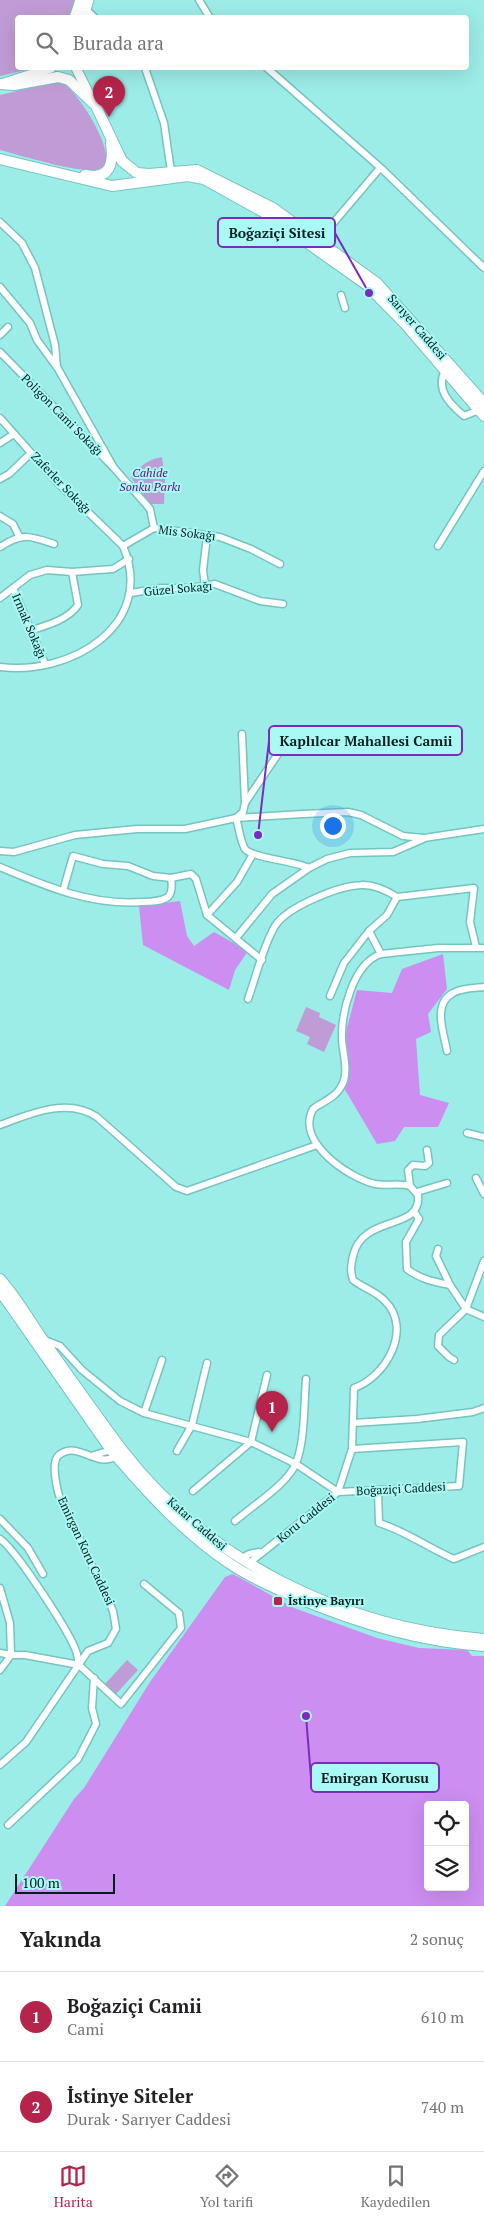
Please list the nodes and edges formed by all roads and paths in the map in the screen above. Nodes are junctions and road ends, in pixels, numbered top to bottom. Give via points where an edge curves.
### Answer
1 (80, 0) edge
2 (199, 0) edge
3 (75, 15) edge
4 (208, 15) edge
5 (45, 70) edge
6 (77, 70) edge
7 (146, 70) edge
8 (270, 70) edge
9 (0, 84) edge
10 (96, 106) junction
11 (108, 127) junction
12 (0, 159) edge
13 (35, 168) junction
14 (380, 168) junction
15 (171, 172) junction
16 (0, 222) edge
17 (318, 241) junction
18 (484, 268) edge
19 (0, 287) edge
20 (341, 295) dead end
21 (345, 308) dead end
22 (8, 327) dead end
23 (0, 335) edge
24 (0, 352) edge
25 (57, 367) junction
26 (445, 370) junction
27 (482, 410) edge
28 (0, 418) edge
29 (14, 434) junction
30 (0, 443) edge
31 (31, 453) junction
32 (114, 468) junction
33 (484, 471) edge
34 (0, 479) edge
35 (0, 516) edge
36 (154, 528) junction
37 (19, 536) junction
38 (207, 536) junction
39 (54, 544) dead end
40 (123, 546) junction
41 (438, 546) dead end
42 (0, 547) edge
43 (129, 559) junction
44 (280, 564) dead end
45 (72, 572) junction
46 (205, 586) junction
47 (13, 588) junction
48 (131, 593) junction
49 (0, 598) edge
50 (283, 604) dead end
51 (32, 630) junction
52 (45, 664) junction
53 (0, 668) edge
54 (242, 734) dead end
55 (278, 754) dead end
56 (245, 803) junction
57 (236, 818) junction
58 (484, 829) edge
59 (424, 838) junction
60 (0, 851) edge
61 (253, 854) junction
62 (0, 867) edge
63 (309, 868) junction
64 (171, 878) junction
65 (63, 891) junction
66 (397, 897) junction
67 (207, 915) junction
68 (369, 932) junction
69 (236, 938) junction
70 (476, 948) junction
71 (484, 948) edge
72 (381, 954) junction
73 (262, 960) junction
74 (484, 987) edge
75 (330, 996) dead end
76 (248, 999) dead end
77 (447, 1051) dead end
78 (0, 1125) edge
79 (467, 1133) dead end
80 (484, 1137) edge
81 (317, 1146) junction
82 (427, 1150) dead end
83 (476, 1178) dead end
84 (447, 1184) dead end
85 (410, 1186) junction
86 (417, 1192) junction
87 (484, 1194) edge
88 (415, 1213) junction
89 (438, 1249) dead end
90 (484, 1261) edge
91 (0, 1279) edge
92 (450, 1285) junction
93 (0, 1291) edge
94 (466, 1309) junction
95 (484, 1317) edge
96 (42, 1339) junction
97 (162, 1360) dead end
98 (454, 1360) dead end
99 (207, 1363) dead end
100 (267, 1375) dead end
101 (306, 1379) dead end
102 (484, 1408) edge
103 (144, 1413) junction
104 (353, 1423) junction
105 (192, 1425) junction
106 (251, 1442) junction
107 (352, 1449) junction
108 (117, 1450) junction
109 (177, 1451) dead end
110 (296, 1464) junction
111 (378, 1490) junction
112 (193, 1491) dead end
113 (338, 1492) junction
114 (0, 1519) edge
115 (235, 1521) dead end
116 (0, 1539) edge
117 (484, 1547) edge
118 (242, 1566) junction
119 (42, 1574) dead end
120 (144, 1584) dead end
121 (0, 1588) edge
122 (484, 1639) edge
123 (484, 1646) edge
124 (0, 1653) edge
125 (11, 1655) junction
126 (79, 1665) junction
127 (0, 1670) edge
128 (94, 1678) junction
129 (0, 1765) edge
130 (8, 1825) dead end

1 - 3 main road
2 - 4 street
5 - 9 main road
6 - 10 main road
7 - 15 street via 164,123
8 - 14 street
9 - 10 main road, Sarıyer Caddesi via 58,76 69,80
10 - 11 main road, Sarıyer Caddesi
11 - 13 main road via 112,159 103,174 94,177
11 - 15 main road, Sarıyer Caddesi via 122,160 137,172
12 - 13 main road, Sarıyer Caddesi
13 - 26 main road, Sarıyer Caddesi via 112,186 188,176 204,179 265,213 361,281
14 - 17 street
14 - 18 street
15 - 17 main road, Sarıyer Caddesi via 191,169 212,175 273,208
16 - 25 street via 22,243 35,268 55,345
17 - 27 main road, Sarıyer Caddesi via 378,283
19 - 25 street via 30,323 37,340
20 - 21 street
22 - 23 street
24 - 32 street, Poligon Cami Sokağı
25 - 32 street
26 - 27 main road, Sarıyer Caddesi
26 - 27 street via 443,391 449,403 464,416
28 - 29 street, Zaferler Sokağı
29 - 30 street
29 - 31 street, Zaferler Sokağı
31 - 34 street
31 - 40 street, Zaferler Sokağı
32 - 36 street, Poligon Cami Sokağı via 150,509
33 - 41 street
35 - 37 street via 13,524
36 - 38 street, Mis Sokağı
36 - 40 street, Mis Sokağı
37 - 39 street
37 - 42 street
38 - 44 street, Mis Sokağı via 220,537
38 - 46 street via 203,570
40 - 43 street
43 - 45 street via 113,569
43 - 48 street
45 - 47 street via 48,570 30,574
45 - 51 street via 78,605 63,618
46 - 48 street, Güzel Sokağı
46 - 50 street, Güzel Sokağı via 215,584 260,601
47 - 49 street
47 - 51 street, Irmak Sokağı
48 - 52 street via 110,633 81,654
51 - 52 street, Irmak Sokağı
52 - 53 street via 17,670
54 - 56 street
55 - 56 street
56 - 57 street via 243,812
57 - 59 street via 348,812 403,836
57 - 60 street via 185,829 138,828 75,835 14,852
57 - 61 street via 244,848
58 - 59 street
59 - 63 street via 393,852 350,853
61 - 63 street
61 - 67 street via 237,882
62 - 65 street
63 - 69 street via 272,894
64 - 65 street via 172,890 158,901 118,904
64 - 65 street via 73,856
64 - 67 street via 194,875
66 - 68 street via 387,915
66 - 70 street via 474,888 470,922
66 - 73 street via 378,887 360,885 305,904 288,913 275,926
67 - 69 street
68 - 72 street
68 - 75 street via 344,963
69 - 73 street
70 - 71 street
70 - 72 street
72 - 81 street via 372,956 355,976 343,1023 343,1084 336,1094 311,1114 309,1127
73 - 76 street
74 - 77 street via 454,992 445,1000 440,1010
78 - 81 street via 29,1114 81,1108 97,1117 176,1187 187,1191
79 - 80 street
81 - 85 street via 361,1179 385,1185
82 - 85 street via 429,1163 413,1165 408,1170
83 - 87 street
84 - 86 street
85 - 86 street
86 - 88 street via 419,1201
88 - 92 street via 419,1219 406,1242 407,1269 430,1281
88 - 104 street, Koru Caddesi via 373,1229 361,1238 354,1252 350,1267 353,1280 385,1301 398,1326 394,1345 380,1372 354,1388
89 - 92 street via 436,1256
90 - 94 street
91 - 96 main road, Katar Caddesi
92 - 94 street
93 - 108 main road, Katar Caddesi
94 - 95 street
94 - 98 street via 439,1335 438,1346
96 - 103 street via 60,1346 82,1370 120,1401
96 - 108 main road, Katar Caddesi
97 - 103 street
99 - 105 street
100 - 106 street
101 - 110 street via 304,1418
102 - 104 street via 417,1419
103 - 105 street
104 - 107 street, Koru Caddesi
105 - 106 street
105 - 109 street
106 - 110 street
106 - 112 street
107 - 111 street, Boğaziçi Caddesi via 463,1442 459,1486
107 - 113 street, Koru Caddesi
108 - 118 main road, Katar Caddesi via 180,1512
108 - 126 street, Emirgan Koru Caddesi via 91,1456 67,1451 57,1456 54,1462 58,1492 113,1611 116,1629 108,1643 88,1651
110 - 113 street
110 - 115 street via 279,1486
111 - 113 street, Boğaziçi Caddesi
111 - 117 street via 379,1523 418,1538 437,1552 454,1559
113 - 118 street, Koru Caddesi via 291,1532 261,1552 249,1554
114 - 119 street via 28,1548
116 - 126 street via 22,1564 64,1629 77,1653
118 - 122 main road, Katar Caddesi via 374,1618 404,1627
118 - 123 main road, Katar Caddesi via 308,1602 378,1627 437,1641
120 - 128 street via 180,1612 181,1628 121,1704
121 - 125 street via 10,1623
124 - 125 street
125 - 126 street
125 - 127 street
126 - 128 street
126 - 129 street via 26,1742
128 - 130 street via 92,1708 96,1724 78,1759

